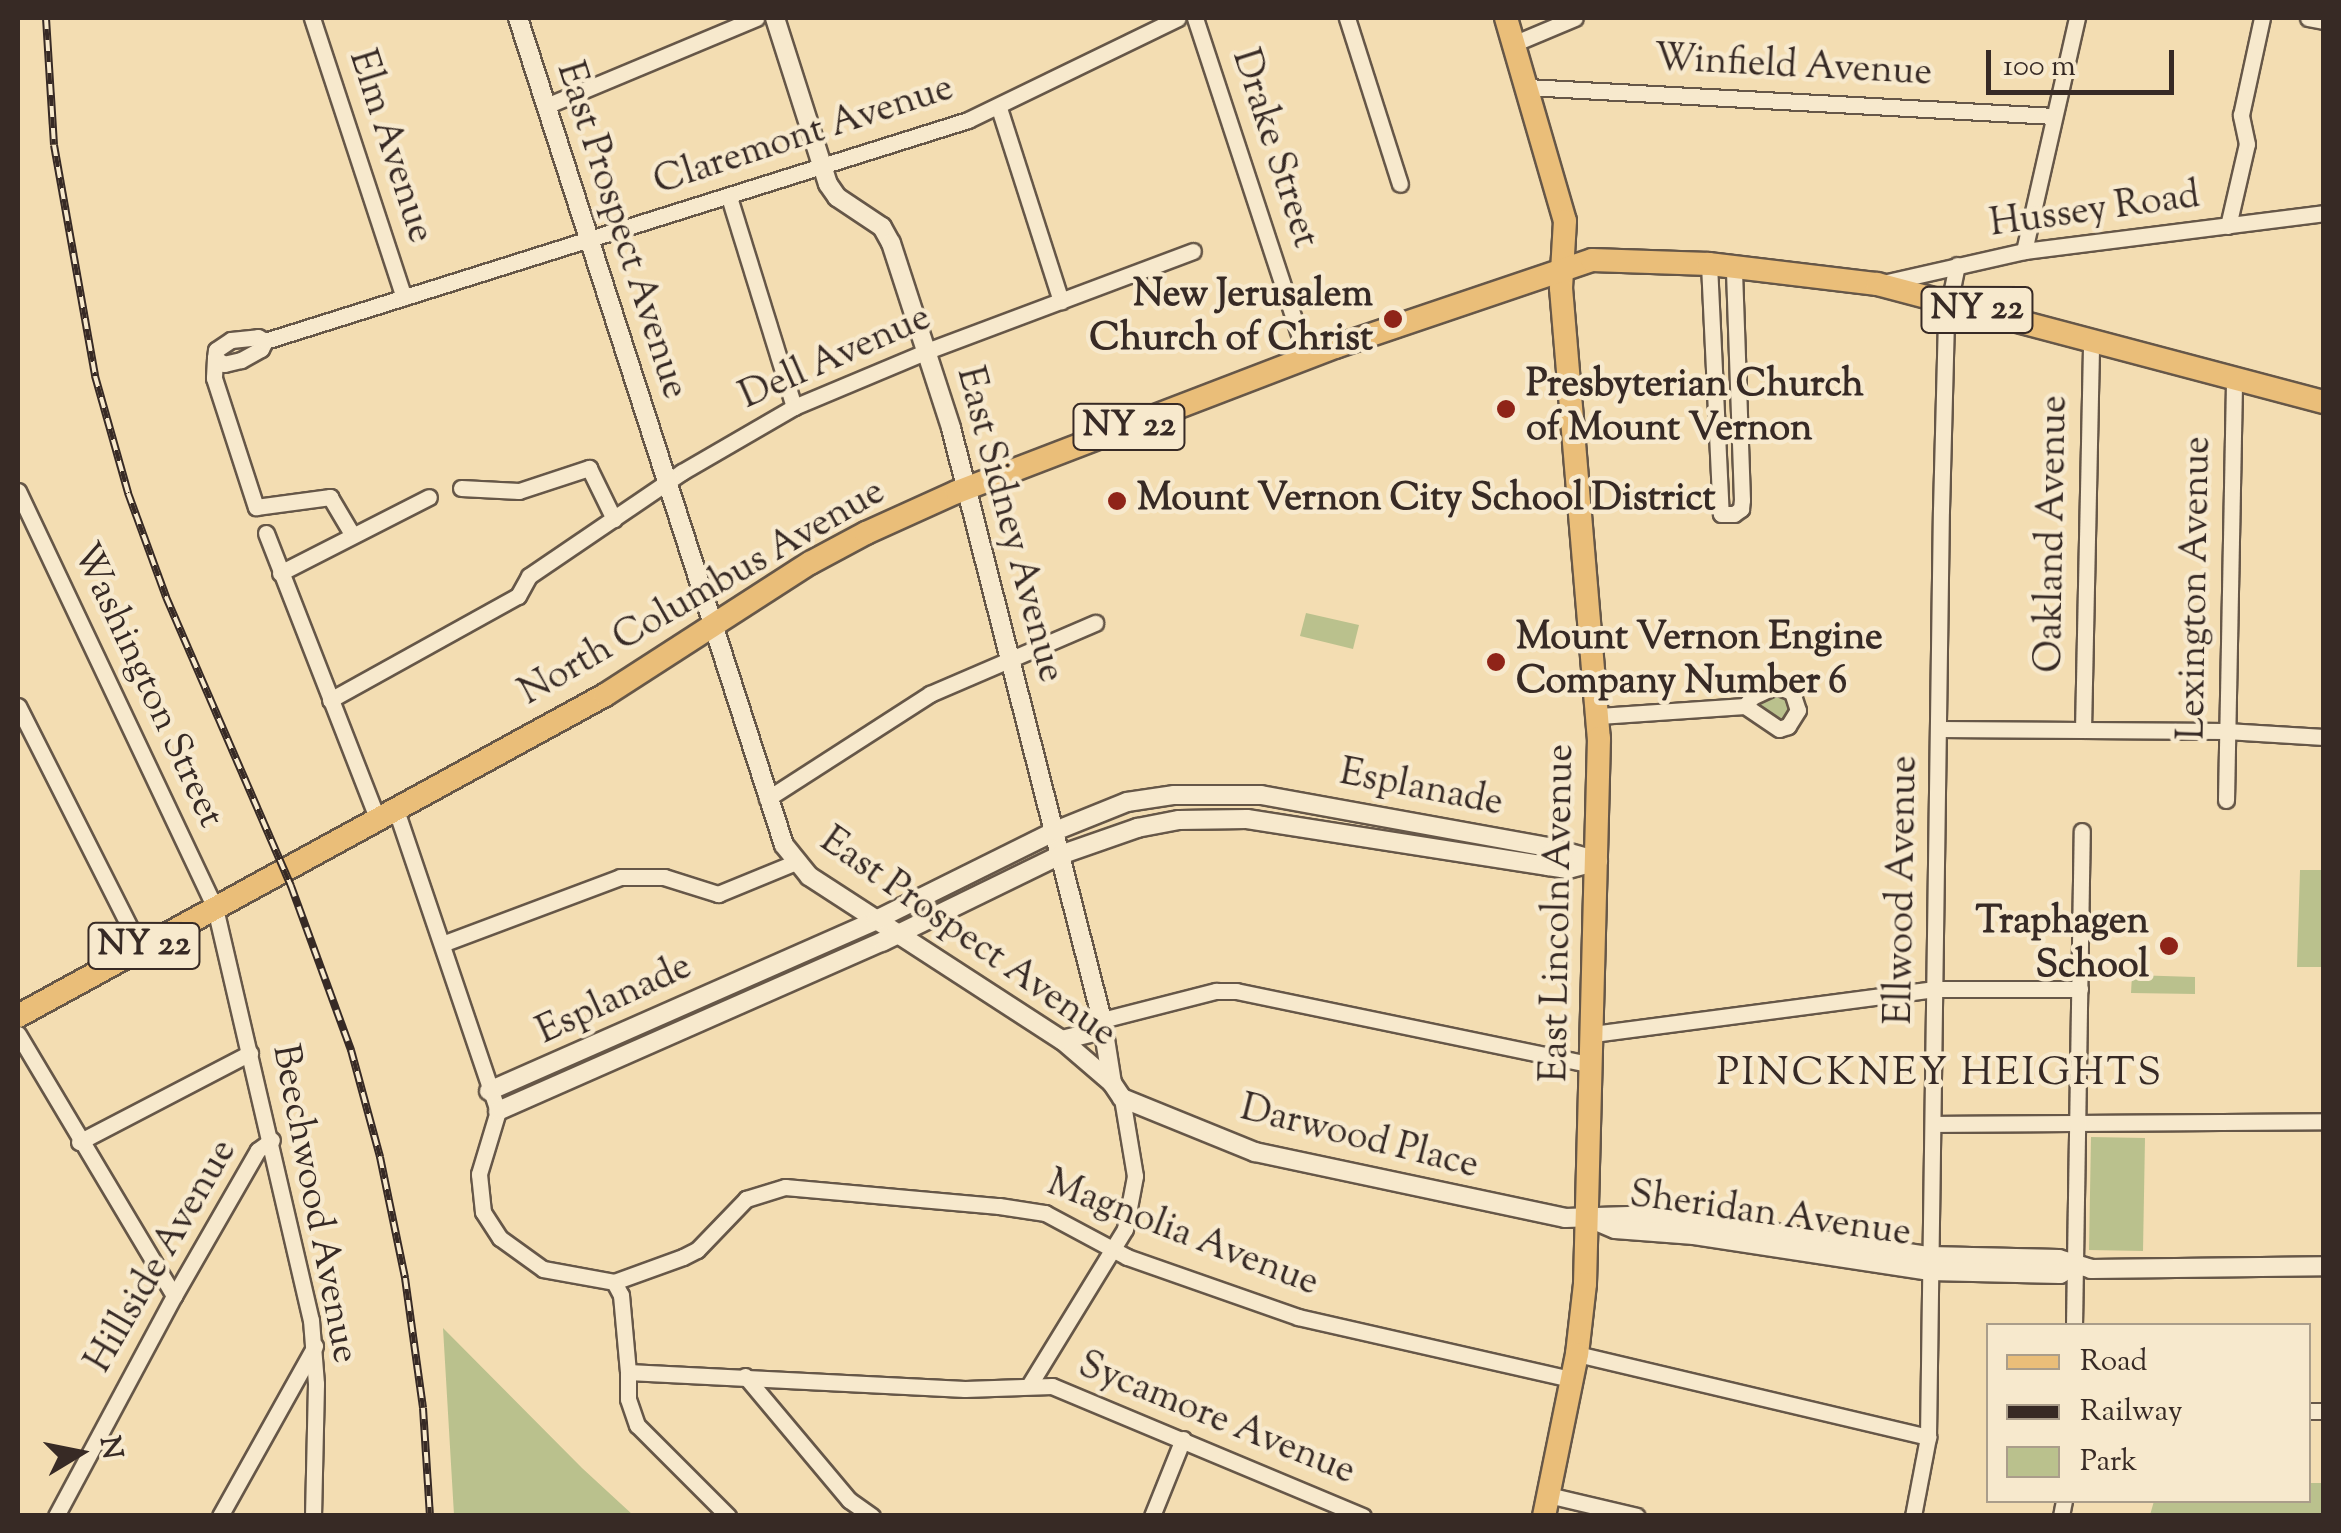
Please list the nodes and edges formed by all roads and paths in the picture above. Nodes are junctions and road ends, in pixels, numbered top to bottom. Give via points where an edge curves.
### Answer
1 (312, 18) edge
2 (518, 18) edge
3 (756, 18) edge
4 (775, 18) edge
5 (1178, 18) edge
6 (1195, 18) edge
7 (1347, 18) edge
8 (1506, 18) edge
9 (1575, 18) edge
10 (2077, 18) edge
11 (2262, 18) edge
12 (2308, 18) edge
13 (2324, 21) edge
14 (1513, 44) junction
15 (1527, 87) junction
16 (546, 106) junction
17 (998, 108) junction
18 (2054, 116) junction
19 (821, 166) junction
20 (1400, 184) dead end
21 (729, 197) junction
22 (2324, 213) edge
23 (2228, 226) junction
24 (588, 239) junction
25 (1193, 251) dead end
26 (2024, 251) junction
27 (1709, 264) junction
28 (1957, 265) junction
29 (1734, 267) junction
30 (1564, 268) junction
31 (1876, 284) junction
32 (404, 297) junction
33 (1061, 301) junction
34 (1949, 302) junction
35 (2092, 340) junction
36 (927, 351) junction
37 (1307, 358) junction
38 (2234, 378) junction
39 (2324, 402) edge
40 (794, 407) junction
41 (666, 482) junction
42 (460, 488) dead end
43 (969, 488) junction
44 (18, 492) edge
45 (430, 497) dead end
46 (614, 520) junction
47 (266, 533) dead end
48 (352, 534) junction
49 (280, 574) junction
50 (1095, 622) dead end
51 (712, 626) junction
52 (1010, 656) junction
53 (330, 700) junction
54 (18, 706) edge
55 (1744, 706) dead end
56 (1598, 716) junction
57 (1939, 729) junction
58 (2082, 730) junction
59 (2226, 731) junction
60 (2324, 737) edge
61 (767, 799) junction
62 (2226, 800) dead end
63 (387, 814) junction
64 (1055, 830) junction
65 (2082, 832) dead end
66 (1060, 855) junction
67 (1598, 861) junction
68 (796, 862) junction
69 (215, 908) junction
70 (876, 920) junction
71 (897, 934) junction
72 (442, 944) junction
73 (140, 948) junction
74 (1933, 989) junction
75 (2080, 989) junction
76 (19, 1015) edge
77 (1102, 1020) junction
78 (1593, 1034) junction
79 (1062, 1040) junction
80 (250, 1052) junction
81 (1592, 1065) junction
82 (1117, 1090) junction
83 (489, 1091) junction
84 (498, 1111) junction
85 (2324, 1120) edge
86 (1933, 1124) junction
87 (2076, 1125) junction
88 (272, 1140) junction
89 (79, 1142) junction
90 (1588, 1218) junction
91 (1113, 1250) junction
92 (1929, 1264) junction
93 (2074, 1266) junction
94 (2324, 1266) edge
95 (614, 1282) junction
96 (174, 1296) junction
97 (2074, 1323) edge
98 (315, 1346) junction
99 (1577, 1354) junction
100 (628, 1372) junction
101 (744, 1376) junction
102 (1572, 1378) junction
103 (1030, 1384) junction
104 (1928, 1437) junction
105 (1183, 1439) junction
106 (1546, 1506) edge
107 (56, 1516) edge
108 (220, 1516) edge
109 (312, 1516) edge
110 (728, 1516) edge
111 (872, 1516) edge
112 (1152, 1516) edge
113 (1363, 1516) edge
114 (1637, 1516) edge
115 (1913, 1516) edge

1 - 32 street, Elm Avenue
2 - 16 street, East Prospect Avenue
3 - 16 street
4 - 19 street, East Sidney Avenue
5 - 17 street, Claremont Avenue
6 - 37 street, Drake Street
7 - 20 street
8 - 14 main road, East Lincoln Avenue
9 - 14 street
10 - 18 street
11 - 23 street via 2241,114 2247,144
12 - 13 street
14 - 15 main road, East Lincoln Avenue
15 - 18 street, Winfield Avenue
15 - 30 main road, East Lincoln Avenue via 1565,221
16 - 24 street, East Prospect Avenue
17 - 19 street, Claremont Avenue
17 - 33 street
18 - 26 street
19 - 21 street, Claremont Avenue
19 - 36 street, East Sidney Avenue via 837,198 882,226
21 - 24 street, Claremont Avenue
21 - 40 street
22 - 23 street, Hussey Road
23 - 26 street, Hussey Road
24 - 32 street, Claremont Avenue
24 - 41 street, East Prospect Avenue
25 - 33 street, Dell Avenue
26 - 28 street, Hussey Road
27 - 29 main road, North Columbus Avenue / NY 22
27 - 29 street via 1728,514 1741,509 1742,500
27 - 30 main road, North Columbus Avenue / NY 22 via 1592,260
28 - 31 street, Hussey Road
28 - 34 street, Ellwood Avenue
29 - 31 main road, North Columbus Avenue / NY 22
30 - 37 main road, North Columbus Avenue / NY 22
30 - 56 main road, East Lincoln Avenue
31 - 34 main road, North Columbus Avenue / NY 22
32 - 48 street, Claremont Avenue via 265,340 231,340 216,350 214,378 256,508 330,497
33 - 36 street, Dell Avenue
34 - 35 main road, North Columbus Avenue / NY 22
34 - 57 street, Ellwood Avenue
35 - 38 main road, North Columbus Avenue / NY 22
35 - 58 street, Oakland Avenue
36 - 40 street, Dell Avenue
36 - 43 street, East Sidney Avenue
37 - 43 main road, North Columbus Avenue / NY 22
38 - 39 main road, North Columbus Avenue / NY 22
38 - 59 street, Lexington Avenue
40 - 41 street, Dell Avenue
41 - 46 street, Dell Avenue
41 - 51 street, East Prospect Avenue
42 - 46 street via 519,491 588,468
43 - 51 main road, North Columbus Avenue / NY 22 via 840,546
43 - 52 street, East Sidney Avenue
44 - 69 street, Washington Street
45 - 48 street
46 - 53 street, Dell Avenue via 529,576 518,596
47 - 49 street
48 - 49 street
49 - 53 street
50 - 52 street
51 - 61 street, East Prospect Avenue
51 - 63 main road, North Columbus Avenue / NY 22 via 636,678
52 - 61 street via 887,719
52 - 64 street, East Sidney Avenue
53 - 63 street
54 - 73 street
55 - 56 street
56 - 67 main road, East Lincoln Avenue
57 - 58 street
57 - 74 street, Ellwood Avenue
58 - 59 street
59 - 60 street
59 - 62 street, Lexington Avenue
61 - 68 street, East Prospect Avenue
63 - 69 main road, North Columbus Avenue / NY 22
63 - 72 street
64 - 66 street, East Sidney Avenue
64 - 67 street, Esplanade via 1127,802 1230,793 1327,805
64 - 70 street, Esplanade
65 - 75 street
66 - 67 street, Esplanade via 1137,828 1248,819 1558,868
66 - 71 street, Esplanade
66 - 77 street, East Sidney Avenue
67 - 78 main road, East Lincoln Avenue
68 - 70 street, East Prospect Avenue
68 - 72 street via 718,894 664,878 620,878
69 - 73 main road, NY 22
69 - 80 street, Beechwood Avenue
70 - 71 street, East Prospect Avenue
70 - 83 street, Esplanade
71 - 79 street, East Prospect Avenue
71 - 84 street, Esplanade
72 - 83 street
73 - 76 main road, NY 22
74 - 75 street
74 - 78 street
74 - 86 street, Ellwood Avenue
75 - 87 street
76 - 89 street
77 - 79 street via 1093,1032
77 - 81 street via 1236,991
77 - 82 street, East Sidney Avenue
78 - 81 main road, East Lincoln Avenue
79 - 82 street, East Prospect Avenue
80 - 88 street, Beechwood Avenue
80 - 89 street
81 - 90 main road, East Lincoln Avenue
82 - 90 street, Darwood Place via 1255,1152 1471,1200
82 - 91 street, East Prospect Avenue via 1135,1176 1125,1229
83 - 84 street
84 - 95 street via 478,1191 500,1238 544,1269
85 - 87 street
86 - 87 street
86 - 92 street, Ellwood Avenue
87 - 93 street
88 - 96 street, Hillside Avenue via 258,1150
88 - 98 street, Beechwood Avenue
89 - 96 street
90 - 92 street, Sheridan Avenue via 1660,1214
90 - 99 main road, East Lincoln Avenue
91 - 95 street, Magnolia Avenue via 1046,1213 785,1186 746,1199 683,1258
91 - 102 street, Magnolia Avenue via 1298,1317
91 - 103 street, East Prospect Avenue
92 - 93 street, Sheridan Avenue via 2058,1258
92 - 104 street, Ellwood Avenue
93 - 94 street, Sheridan Avenue
93 - 97 street
95 - 100 street
96 - 107 street, Hillside Avenue
98 - 108 street
98 - 109 street, Beechwood Avenue
99 - 102 main road, East Lincoln Avenue
99 - 104 street
100 - 101 street, Sycamore Avenue
100 - 110 street via 628,1399 638,1424
101 - 103 street, Sycamore Avenue via 965,1389
101 - 111 street via 849,1500
102 - 106 main road, East Lincoln Avenue
103 - 105 street, Sycamore Avenue via 1052,1386
104 - 115 street, Ellwood Avenue
105 - 112 street
105 - 113 street, Sycamore Avenue
106 - 114 street

